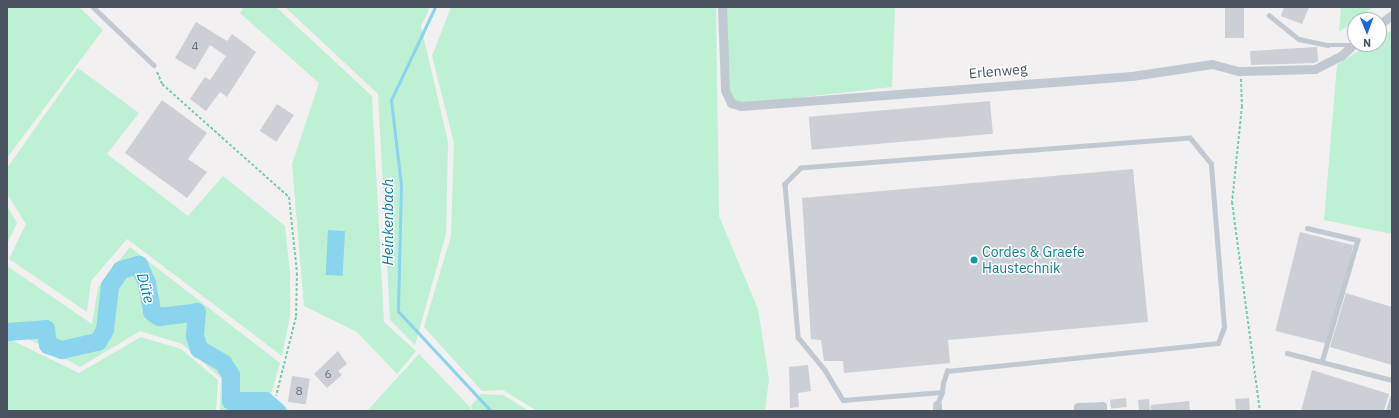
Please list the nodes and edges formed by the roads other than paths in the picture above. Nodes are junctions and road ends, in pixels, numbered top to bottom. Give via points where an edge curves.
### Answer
1 (93, 7) edge
2 (722, 7) edge
3 (1269, 15) dead end
4 (1347, 44) edge
5 (1347, 50) edge
6 (154, 65) road end
7 (1307, 228) dead end
8 (1286, 353) dead end
9 (1322, 362) junction
10 (1392, 380) edge
11 (942, 392) junction
12 (1392, 398) edge
13 (937, 408) edge
14 (1078, 411) edge
15 (1102, 411) edge
16 (1388, 411) edge

1 - 6 lane
2 - 5 street, Erlenweg via 725,90 731,103 741,106 1132,76 1212,64 1239,72 1315,69
3 - 4 lane via 1299,39 1328,45
7 - 9 lane via 1358,240
8 - 9 lane
9 - 10 lane
11 - 11 lane via 843,400 825,370 798,337 785,184 801,168 1190,138 1211,164 1224,327 1218,343 947,371
11 - 13 lane
12 - 16 lane
14 - 15 street via 1078,407 1102,406

